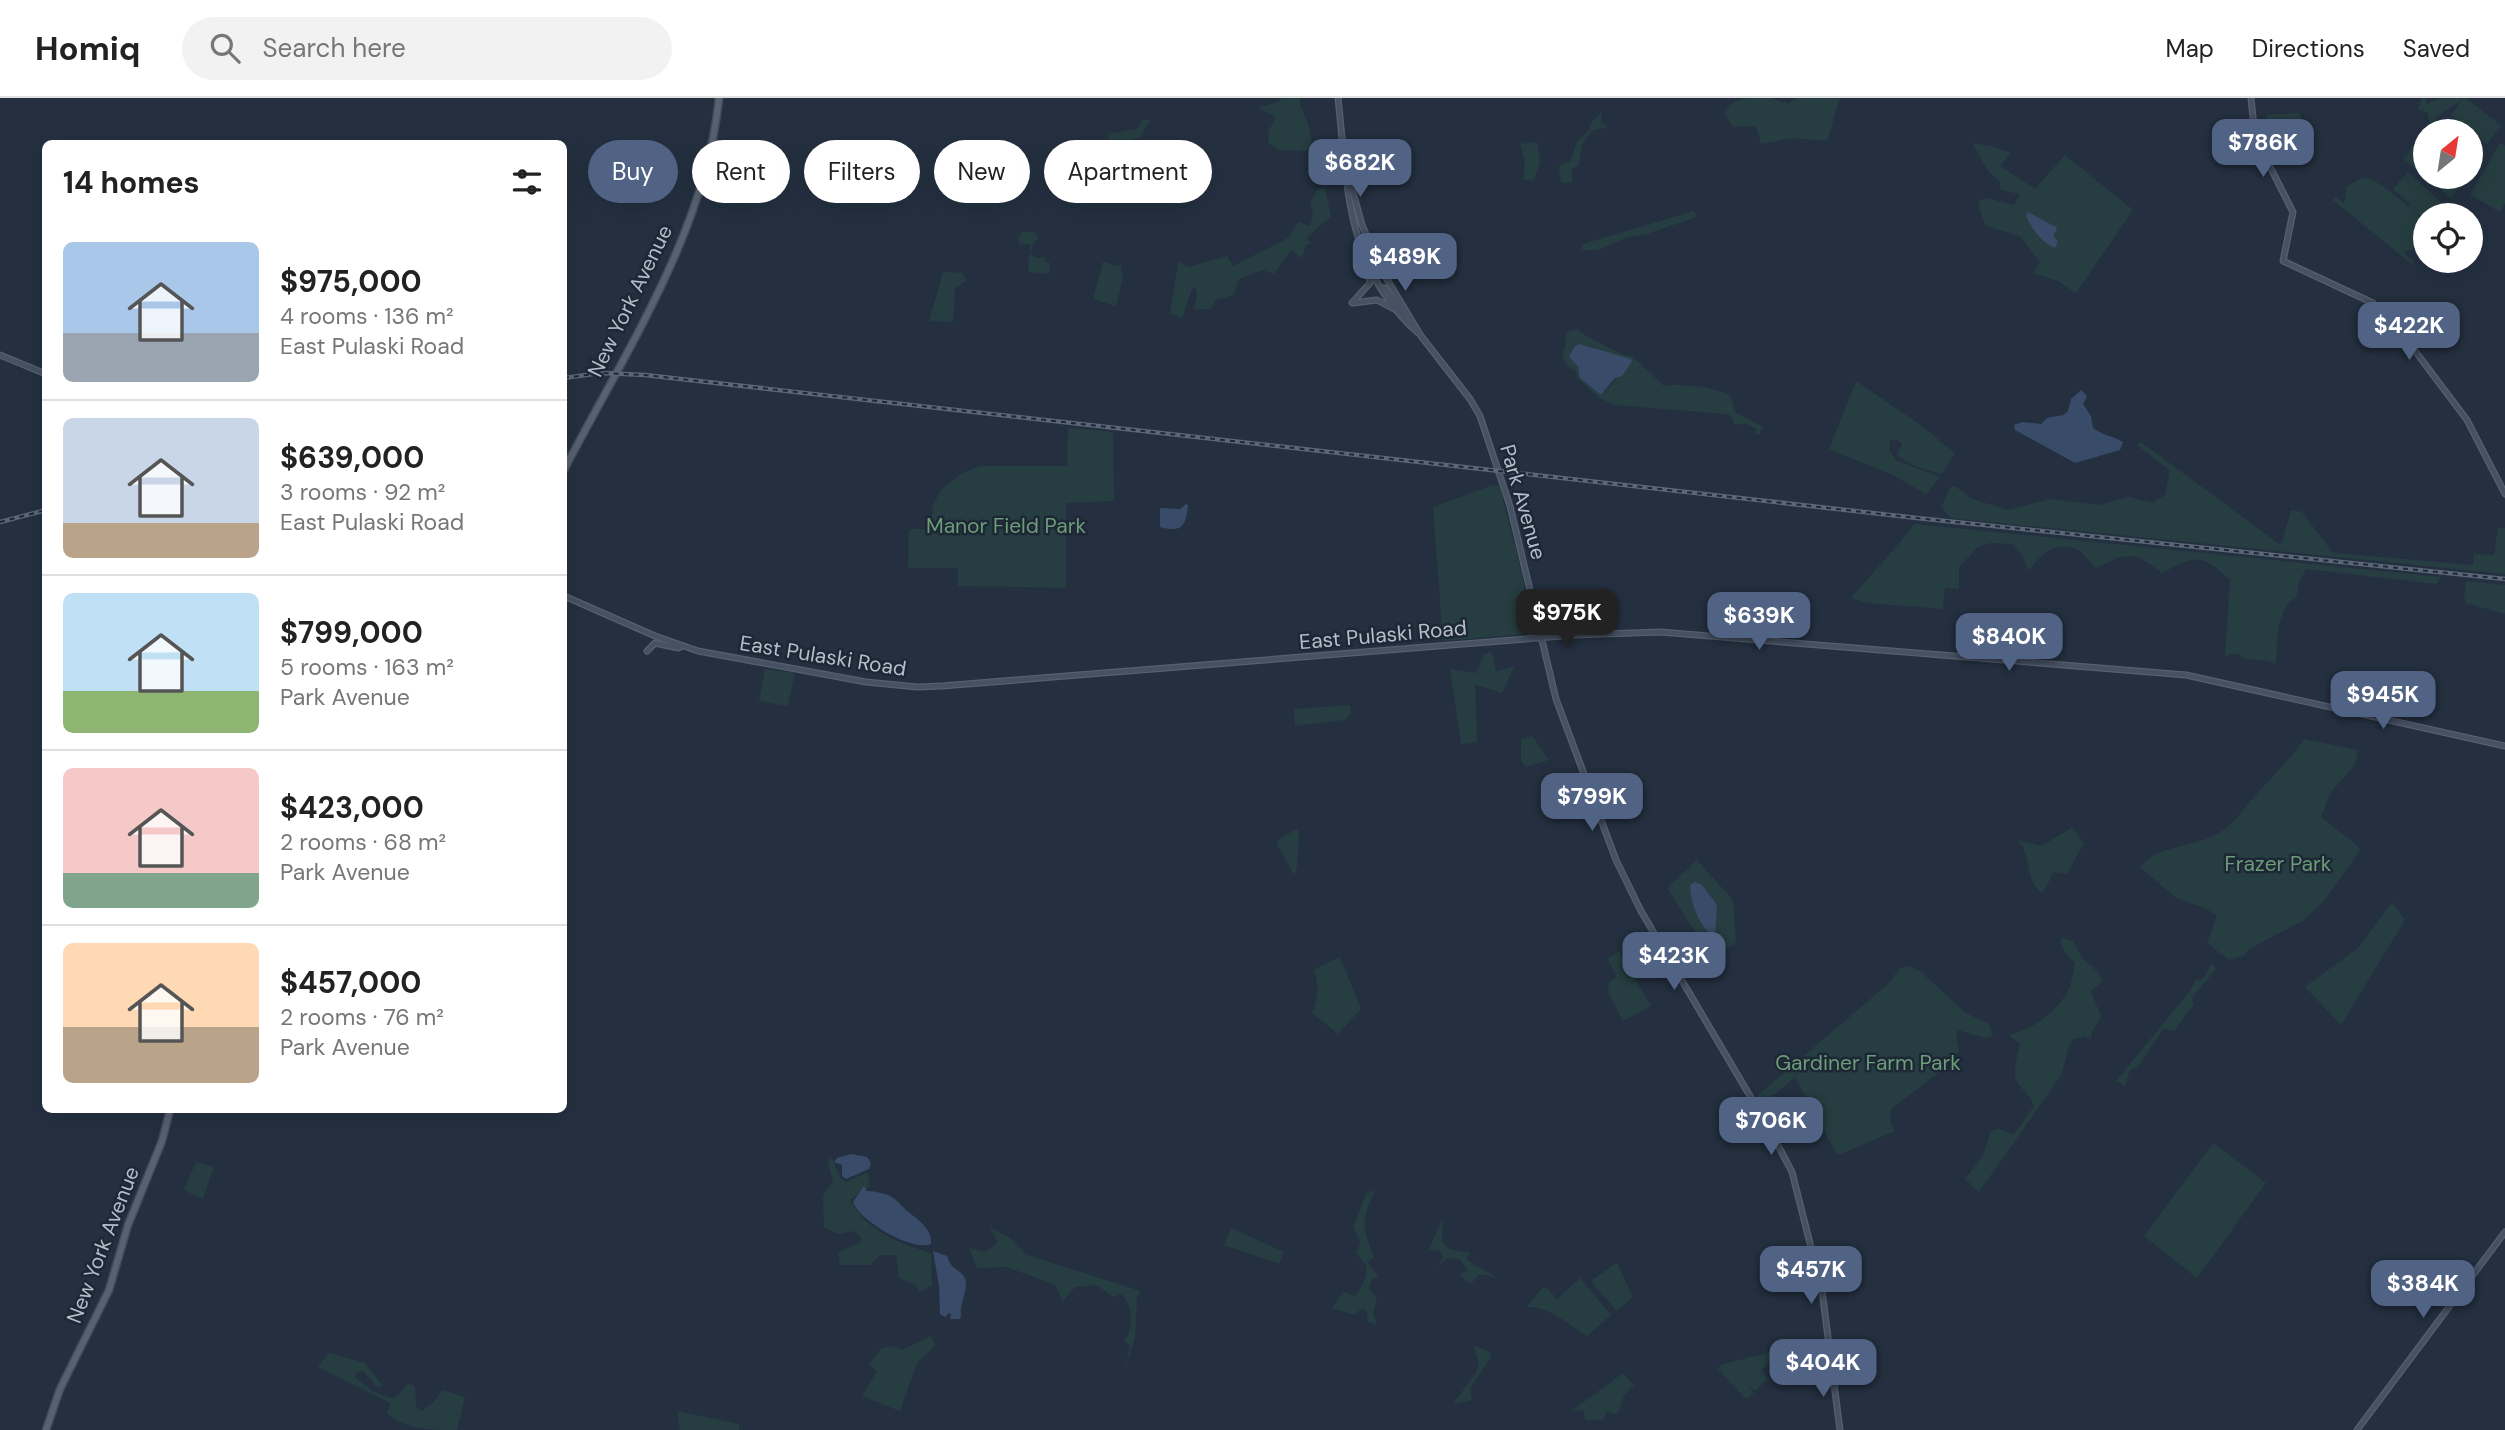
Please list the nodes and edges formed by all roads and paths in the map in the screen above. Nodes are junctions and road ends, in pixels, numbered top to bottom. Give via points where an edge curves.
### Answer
1 (719, 98) edge
2 (1338, 98) edge
3 (2251, 98) edge
4 (1346, 167) junction
5 (1351, 216) junction
6 (1362, 225) junction
7 (1364, 257) junction
8 (1382, 271) junction
9 (1381, 288) junction
10 (1398, 311) junction
11 (1416, 329) junction
12 (1421, 336) junction
13 (0, 355) edge
14 (42, 372) edge
15 (567, 464) edge
16 (2503, 487) edge
17 (2505, 494) edge
18 (567, 597) edge
19 (1541, 638) junction
20 (682, 646) junction
21 (647, 651) dead end
22 (2505, 746) edge
23 (169, 1113) edge
24 (2505, 1232) edge
25 (46, 1430) edge
26 (1840, 1430) edge
27 (2357, 1430) edge

1 - 15 main road, New York Avenue via 714,135 683,237
2 - 4 main road, Park Avenue
3 - 16 main road via 2255,137 2293,212 2283,261 2373,303 2394,323 2457,404
4 - 5 main road, Park Avenue
4 - 6 main road, Park Avenue
5 - 6 main road via 1356,212
5 - 7 main road, Park Avenue
6 - 8 main road, Park Avenue
7 - 9 main road, Park Avenue
7 - 10 main road via 1371,281 1352,303 1377,300
8 - 9 main road via 1385,281
8 - 11 main road, Park Avenue
9 - 10 main road, Park Avenue
9 - 11 main road
10 - 12 main road, Park Avenue
11 - 12 main road, Park Avenue
12 - 19 main road, Park Avenue via 1480,416 1510,506
13 - 14 main road
16 - 17 main road
18 - 20 main road, East Pulaski Road
19 - 20 main road, East Pulaski Road via 921,687 866,682
19 - 22 main road, East Pulaski Road via 1692,633 2186,675
19 - 26 main road, Park Avenue via 1565,729 1623,877 1792,1172 1822,1291
20 - 21 main road via 655,643
23 - 25 main road, New York Avenue via 109,1290 60,1389
24 - 27 main road

